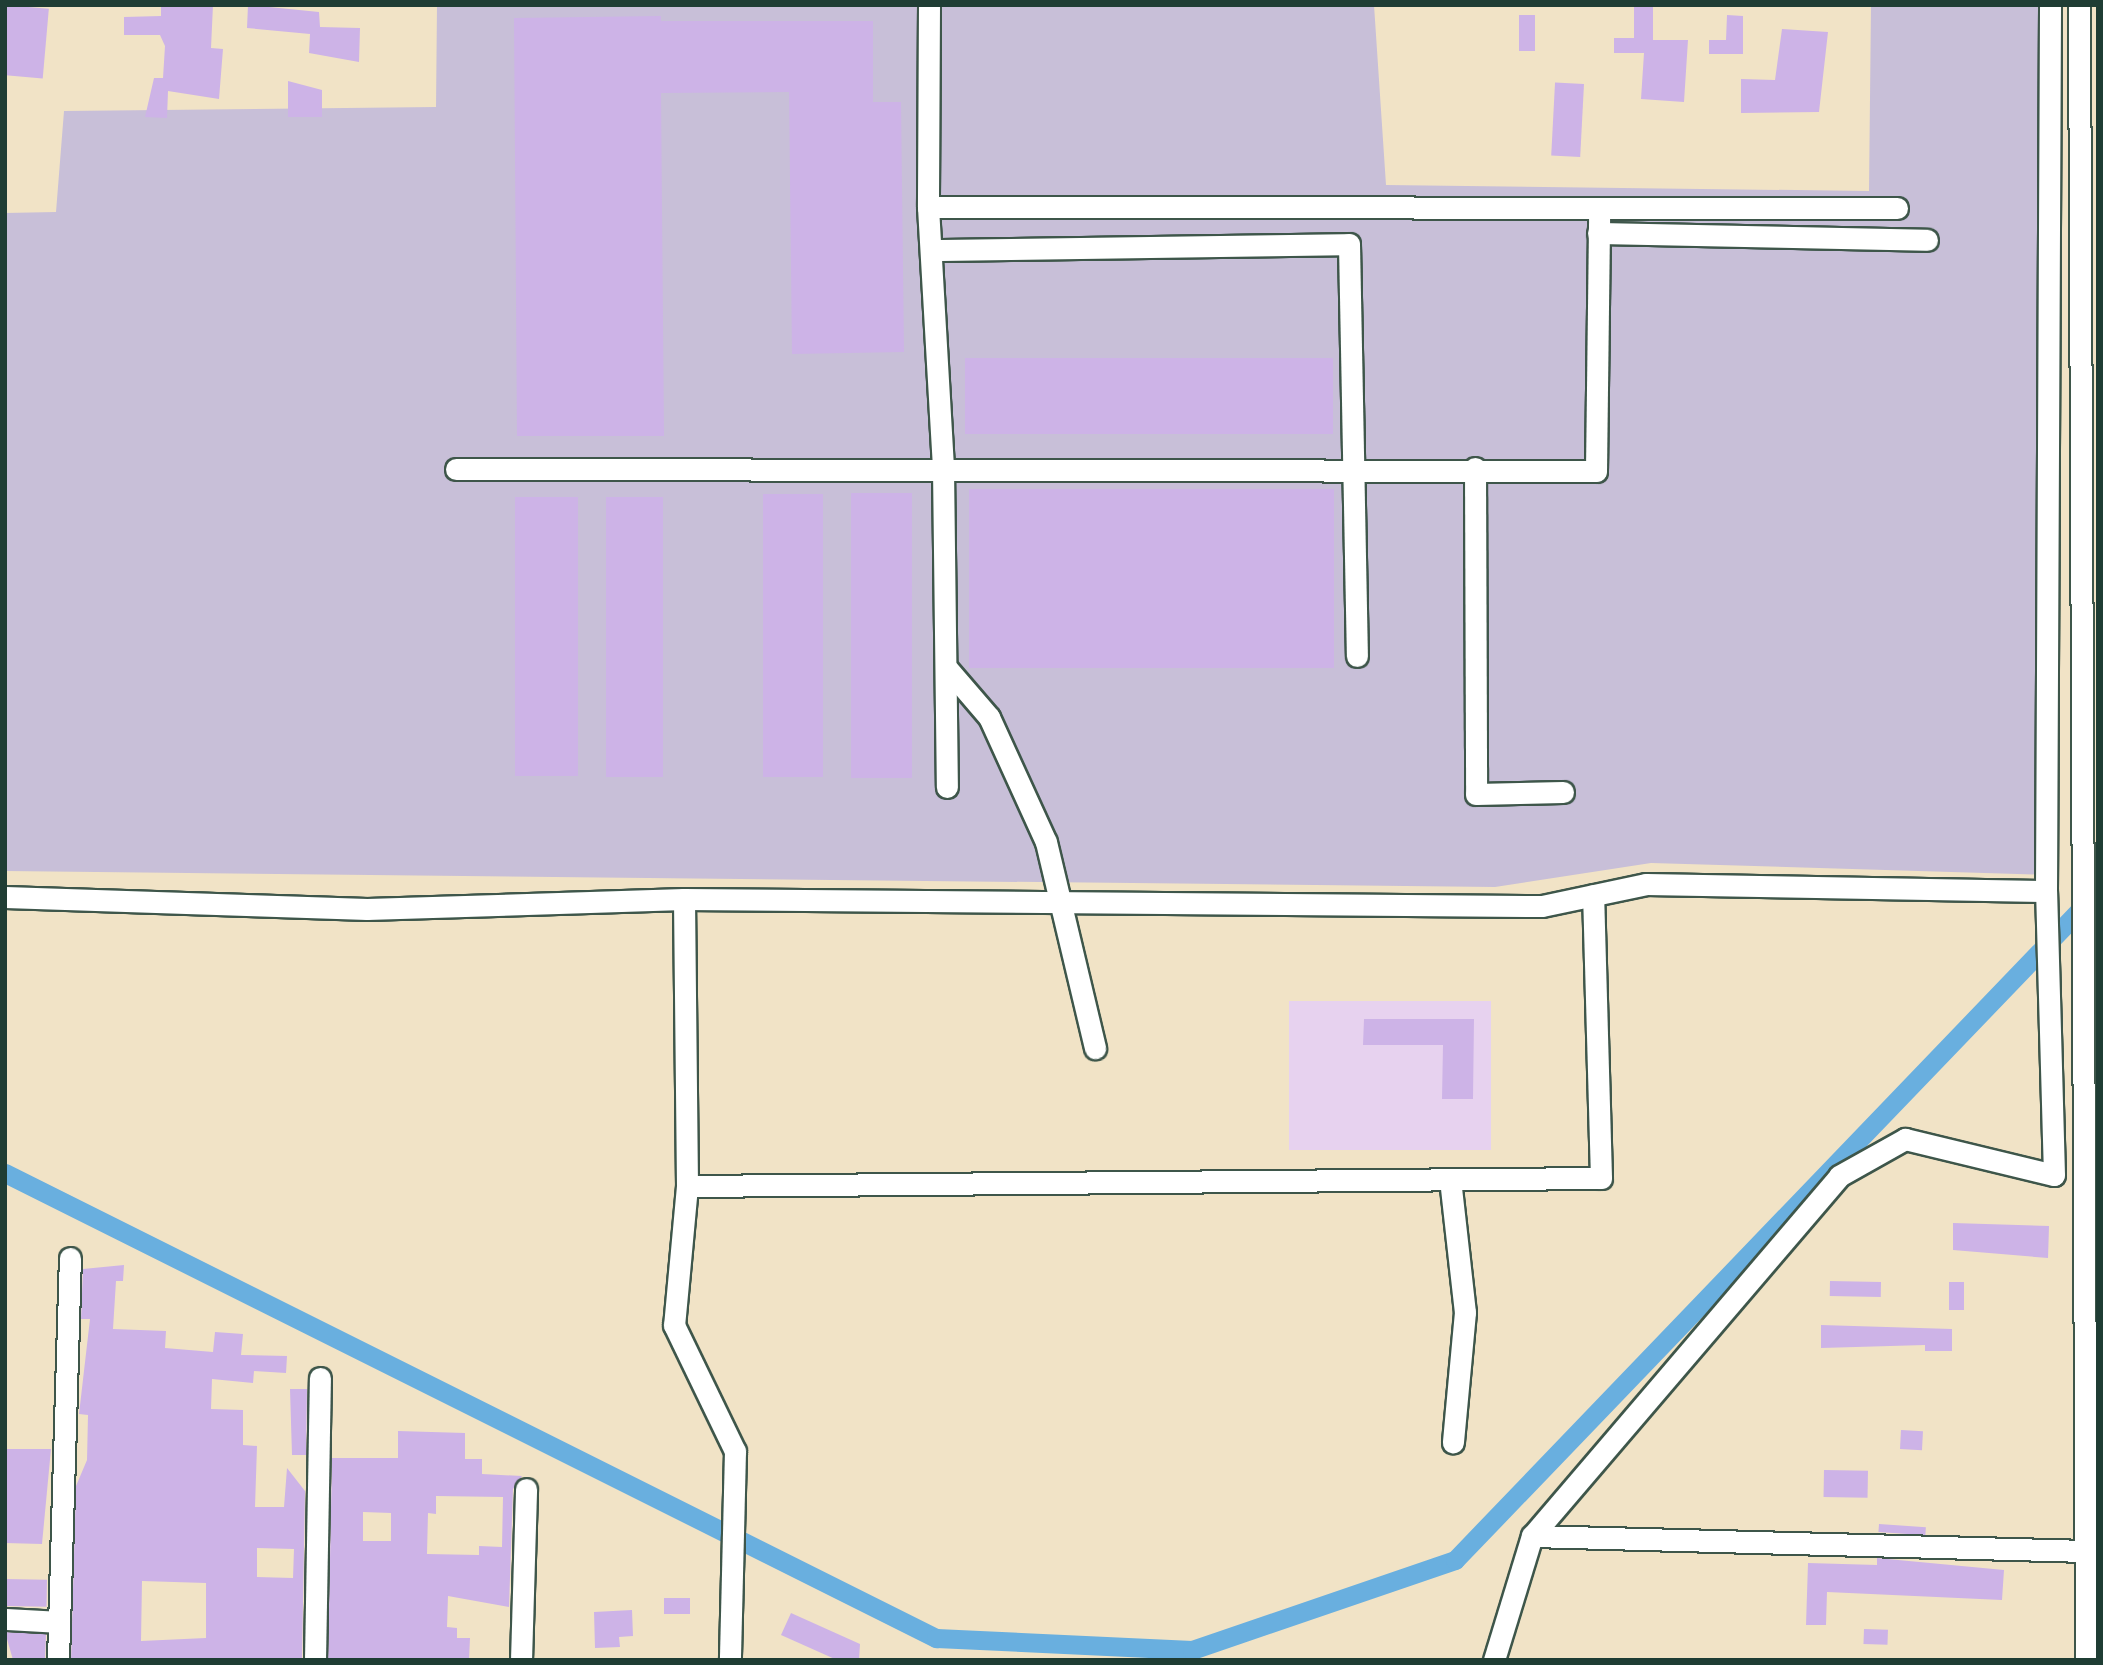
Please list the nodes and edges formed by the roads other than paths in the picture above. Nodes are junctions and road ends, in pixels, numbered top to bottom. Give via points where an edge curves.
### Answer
1 (929, 5) edge
2 (2050, 5) edge
3 (2080, 5) edge
4 (2090, 173) edge
5 (928, 207) junction
6 (1897, 208) dead end
7 (1599, 209) junction
8 (1598, 233) junction
9 (1927, 240) dead end
10 (934, 250) junction
11 (2090, 408) edge
12 (943, 468) junction
13 (1351, 468) junction
14 (1475, 468) junction
15 (456, 469) dead end
16 (1357, 656) dead end
17 (946, 667) junction
18 (947, 787) dead end
19 (1563, 792) dead end
20 (2046, 891) junction
21 (1593, 895) junction
22 (5, 897) edge
23 (684, 899) junction
24 (1060, 902) junction
25 (1095, 1048) dead end
26 (1450, 1179) junction
27 (687, 1186) junction
28 (70, 1258) dead end
29 (320, 1378) dead end
30 (1453, 1442) dead end
31 (526, 1489) dead end
32 (1532, 1536) junction
33 (2087, 1551) junction
34 (5, 1619) edge
35 (59, 1622) junction
36 (58, 1660) edge
37 (315, 1660) edge
38 (521, 1660) edge
39 (730, 1660) edge
40 (1494, 1660) edge
41 (2087, 1660) edge

1 - 5 street
2 - 20 street
3 - 4 street
4 - 11 street
5 - 7 street
5 - 10 street
6 - 7 street
7 - 8 street
8 - 9 street
8 - 14 street via 1596,471
10 - 12 street
10 - 13 street via 1349,244
11 - 33 street
12 - 13 street
12 - 15 street
12 - 17 street
13 - 14 street
13 - 16 street
14 - 19 street via 1476,794
17 - 18 street
17 - 24 street via 989,717 1046,842
20 - 21 street via 1646,884
20 - 32 street via 2054,1175 1905,1139 1839,1176
21 - 24 street via 1542,906
21 - 26 street via 1601,1178
22 - 23 street via 367,909
23 - 24 street
23 - 27 street
24 - 25 street
26 - 27 street
26 - 30 street via 1465,1312
27 - 39 street via 674,1325 735,1451
28 - 35 street
29 - 37 street
31 - 38 street
32 - 33 street
32 - 40 street
33 - 41 street
34 - 35 street
35 - 36 street

